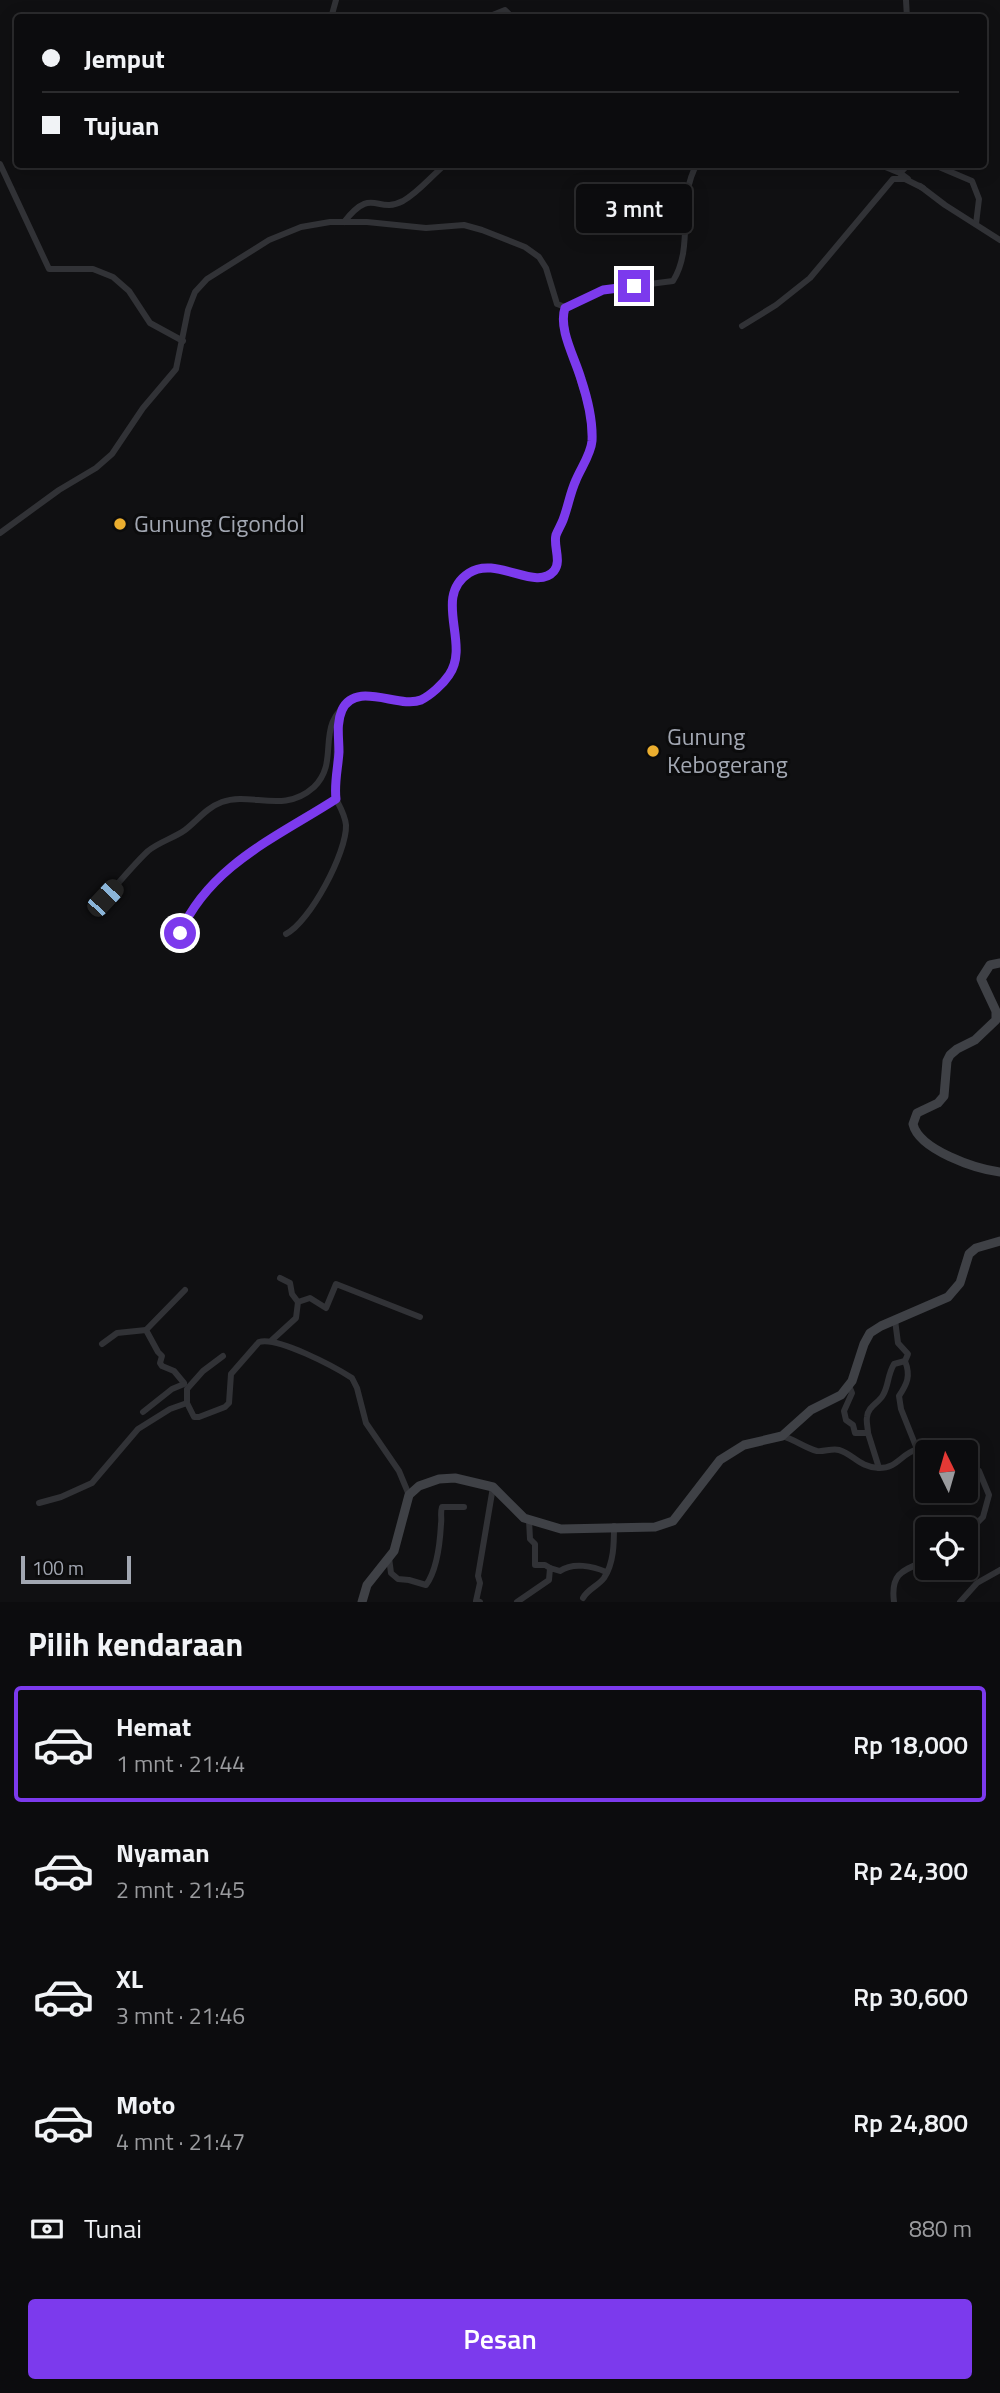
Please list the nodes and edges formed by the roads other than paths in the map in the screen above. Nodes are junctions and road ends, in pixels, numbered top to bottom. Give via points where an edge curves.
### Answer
1 (0, 164) edge
2 (441, 168) edge
3 (695, 168) edge
4 (888, 168) edge
5 (905, 168) edge
6 (941, 168) edge
7 (900, 173) junction
8 (923, 188) junction
9 (344, 222) junction
10 (976, 224) junction
11 (1000, 240) edge
12 (565, 308) junction
13 (742, 327) dead end
14 (183, 341) junction
15 (0, 533) edge
16 (343, 708) junction
17 (336, 799) junction
18 (105, 898) dead end
19 (286, 934) dead end
20 (176, 942) dead end
21 (1000, 963) edge
22 (1000, 1172) edge
23 (1000, 1241) edge
24 (280, 1278) dead end
25 (185, 1290) dead end
26 (298, 1302) junction
27 (420, 1317) dead end
28 (895, 1321) junction
29 (146, 1330) junction
30 (272, 1340) junction
31 (103, 1344) dead end
32 (223, 1356) dead end
33 (905, 1361) junction
34 (185, 1386) junction
35 (849, 1386) junction
36 (187, 1403) junction
37 (143, 1412) dead end
38 (868, 1433) junction
39 (782, 1436) junction
40 (915, 1441) edge
41 (915, 1449) edge
42 (878, 1468) junction
43 (978, 1470) edge
44 (493, 1487) junction
45 (409, 1495) junction
46 (38, 1503) dead end
47 (464, 1507) dead end
48 (529, 1520) junction
49 (978, 1522) edge
50 (614, 1526) junction
51 (389, 1558) junction
52 (915, 1566) edge
53 (550, 1568) junction
54 (1000, 1570) edge
55 (606, 1572) junction
56 (583, 1598) dead end
57 (362, 1602) edge
58 (480, 1602) edge
59 (517, 1602) edge
60 (894, 1602) edge
61 (960, 1602) edge

1 - 14 street via 48,267 93,269 113,277 129,291 150,323
2 - 9 street via 401,202 362,204
3 - 12 street via 686,204 681,266 673,281 603,290
4 - 7 street
5 - 7 street
6 - 10 street via 972,181 979,199
7 - 8 street
8 - 10 street
8 - 13 street via 905,179 892,179 810,278
9 - 12 street via 426,228 464,225 482,230 536,254 546,268 556,302
9 - 14 street via 301,227 269,240 210,276 192,300
10 - 11 street
12 - 16 street via 563,323 588,403 592,440 557,533 556,568 539,578 494,567 468,573 452,598 457,657 443,682 417,701 361,696
14 - 15 street via 174,373 112,454
16 - 17 street via 337,735
16 - 18 street via 329,729 328,758 314,786 280,802 235,799 212,806 181,833 149,850
17 - 19 street via 346,825 334,871 299,927
17 - 20 street via 251,850 216,879 192,909
21 - 22 street via 992,964 981,979 996,1020 950,1055 944,1096 917,1113 913,1124 918,1135 937,1149
23 - 28 street via 969,1254 960,1283 948,1297
24 - 26 street via 290,1283
25 - 29 street
26 - 27 street via 310,1298 326,1308 336,1284
26 - 30 street via 296,1318
28 - 33 street via 898,1343 908,1354
28 - 35 street via 867,1338
29 - 31 street via 117,1334
29 - 34 street via 162,1356 162,1366 174,1371
30 - 36 street via 259,1342 231,1374 225,1407 199,1417
30 - 45 street via 352,1378 366,1423
32 - 34 street
33 - 38 street via 894,1364 882,1397 869,1410
33 - 40 street via 908,1378 899,1396
34 - 36 street
34 - 37 street via 172,1389
35 - 38 street via 852,1393 844,1411 846,1420 855,1433
35 - 39 street
36 - 46 street via 138,1429 92,1483
38 - 42 street
39 - 42 street via 817,1451 841,1450 856,1462
39 - 50 street via 744,1445 725,1456 673,1521 655,1527
41 - 42 street
43 - 49 street via 989,1494
44 - 45 street via 446,1478 419,1486
44 - 48 street
44 - 58 street via 478,1576 476,1601
45 - 51 street
47 - 51 street via 442,1507 438,1548 426,1585 398,1579 391,1573
48 - 50 street via 567,1530
48 - 53 street via 535,1565
50 - 55 street
51 - 57 street via 367,1585
52 - 60 street via 897,1576
53 - 55 street via 593,1566
53 - 59 street via 549,1580
54 - 61 street via 977,1583
55 - 56 street

